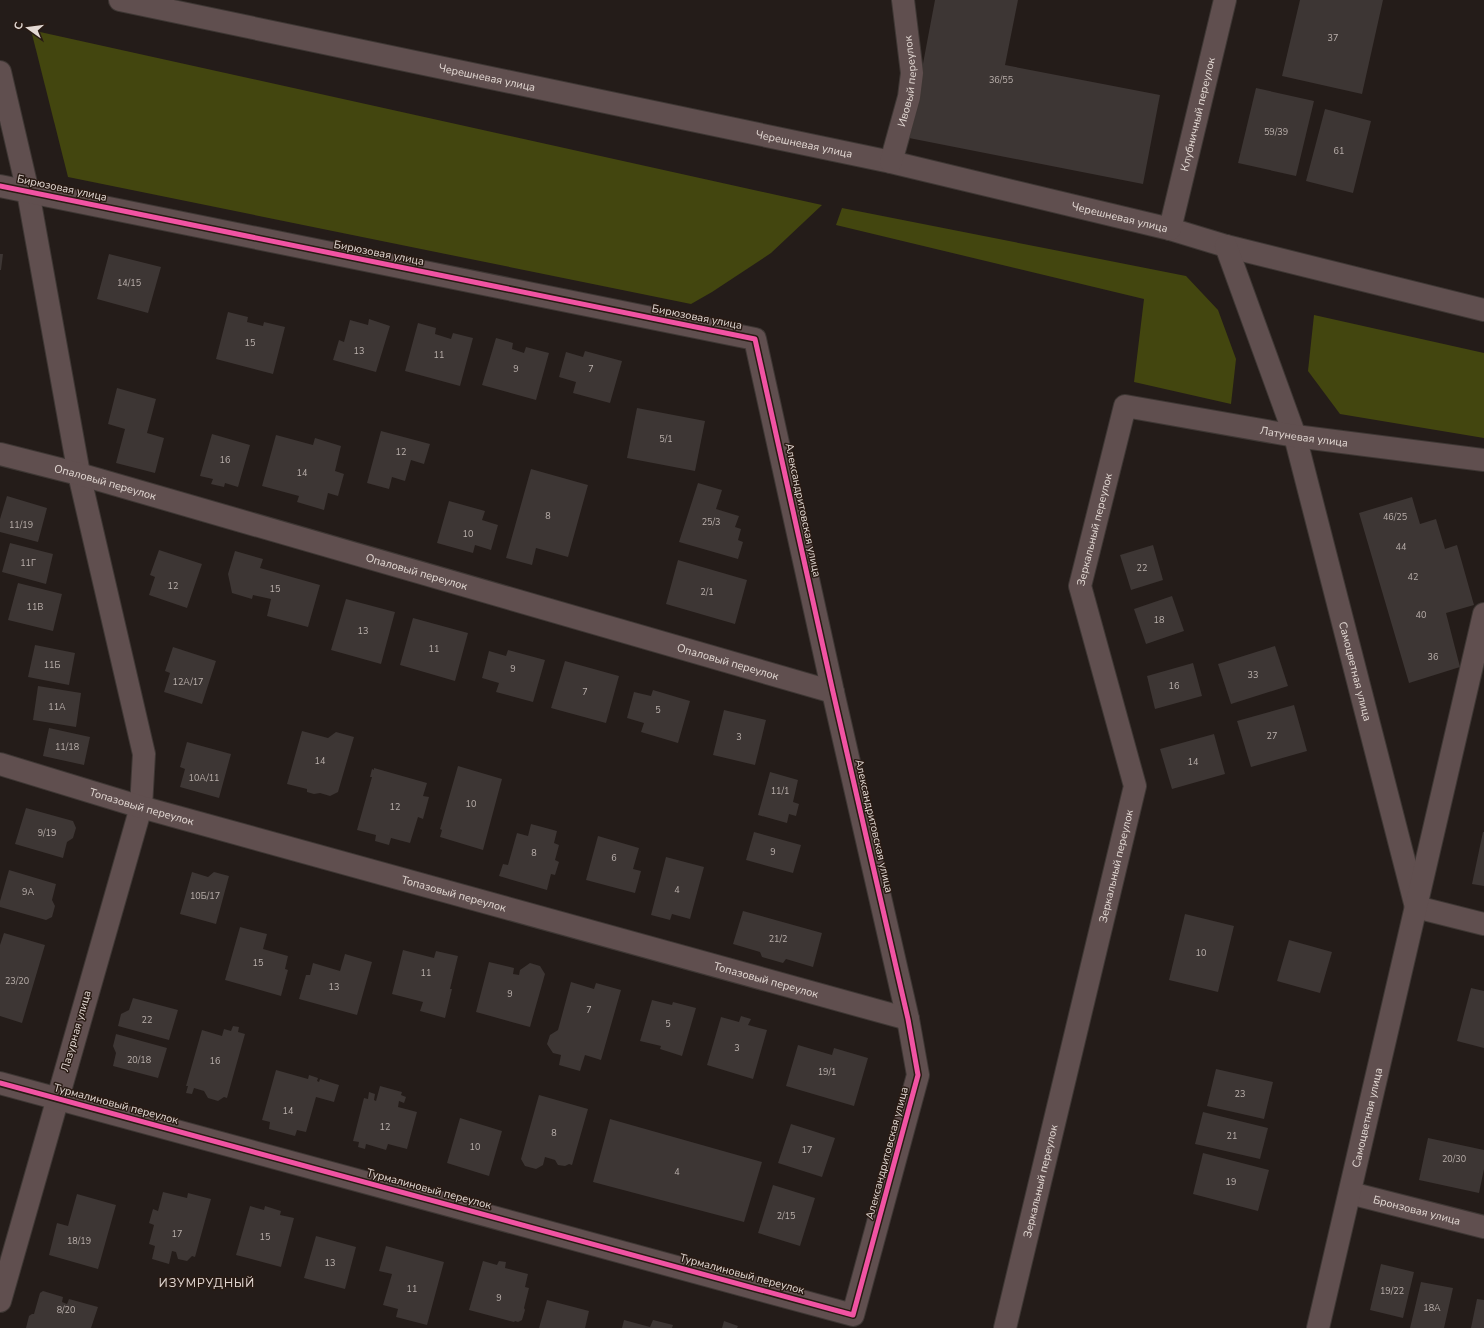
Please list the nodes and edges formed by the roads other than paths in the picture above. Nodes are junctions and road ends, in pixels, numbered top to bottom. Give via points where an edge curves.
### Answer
1 (120, 0) edge
2 (903, 0) edge
3 (1225, 0) edge
4 (0, 72) edge
5 (891, 162) junction
6 (0, 186) edge
7 (28, 192) junction
8 (1170, 229) junction
9 (1226, 246) junction
10 (1484, 310) edge
11 (755, 339) joint
12 (1125, 406) joint
13 (1295, 436) junction
14 (0, 454) edge
15 (1484, 460) edge
16 (79, 474) junction
17 (1484, 614) edge
18 (833, 692) junction
19 (0, 764) edge
20 (141, 807) junction
21 (1416, 907) junction
22 (1484, 924) edge
23 (908, 1019) junction
24 (0, 1083) edge
25 (57, 1098) junction
26 (1350, 1193) junction
27 (1484, 1227) edge
28 (0, 1302) edge
29 (853, 1315) joint
30 (1005, 1328) edge
31 (1318, 1328) edge

1 - 5 street, Черешневая улица
2 - 5 street, Ивовый переулок via 912,73
3 - 8 street, Клубничный переулок
4 - 7 street, Лазурная улица
5 - 8 street, Черешневая улица
6 - 7 street, Бирюзовая улица
7 - 11 street, Бирюзовая улица
7 - 16 street, Лазурная улица
8 - 9 street, Черешневая улица
9 - 10 street, Черешневая улица
9 - 13 street, Самоцветная улица
11 - 18 street, Александритовская улица
12 - 13 street, Латуневая улица
12 - 30 street, Зеркальный переулок via 1080,586 1135,786
13 - 15 street, Латуневая улица
13 - 21 street, Самоцветная улица
14 - 16 street, Опаловый переулок
16 - 18 street, Опаловый переулок
16 - 20 street, Лазурная улица via 144,754
17 - 21 street, Самоцветная улица
18 - 23 street, Александритовская улица
19 - 20 street, Топазовый переулок
20 - 23 street, Топазовый переулок
20 - 25 street, Лазурная улица
21 - 22 street
21 - 26 street, Самоцветная улица
23 - 29 street, Александритовская улица via 918,1075
24 - 25 street, Турмалиновый переулок
25 - 28 street, Лазурная улица
25 - 29 street, Турмалиновый переулок
26 - 27 street, Бронзовая улица
26 - 31 street, Самоцветная улица

